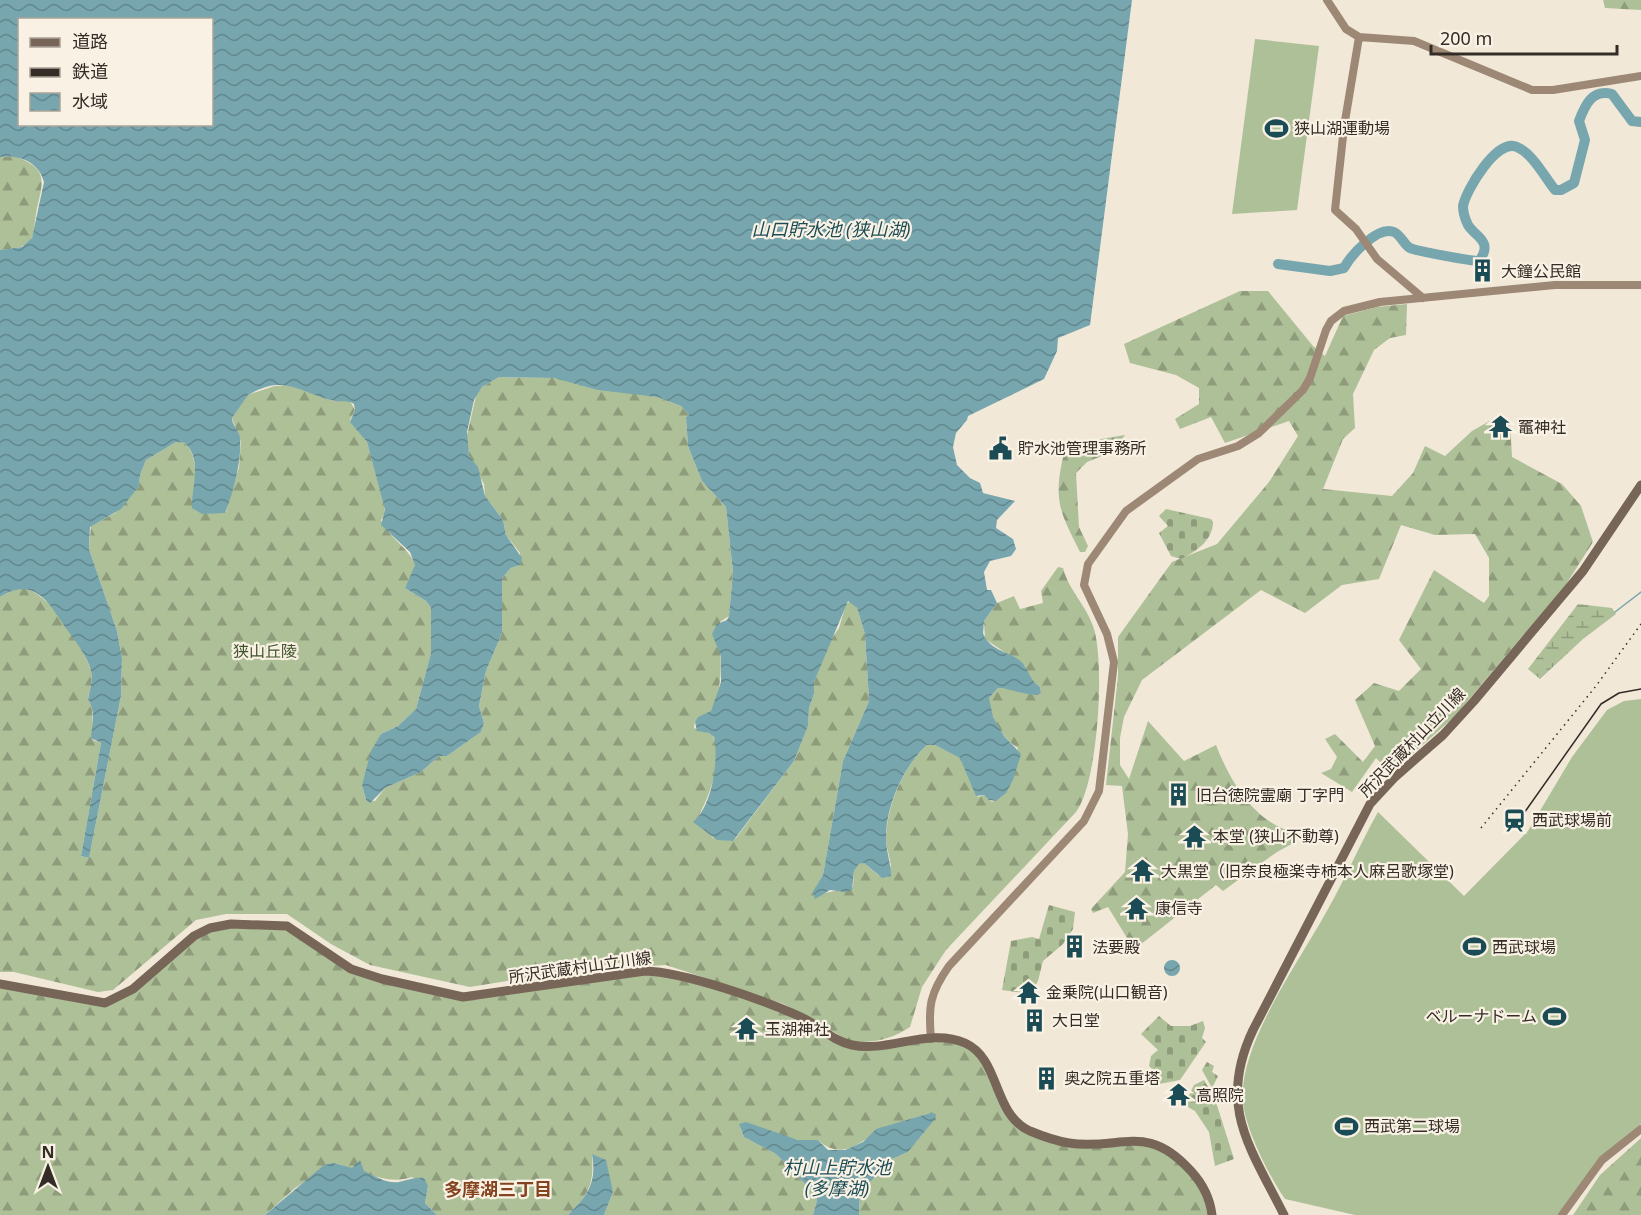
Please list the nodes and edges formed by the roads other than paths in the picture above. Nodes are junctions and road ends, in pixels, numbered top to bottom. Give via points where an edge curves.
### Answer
1 (1327, 0) edge
2 (1359, 37) junction
3 (1641, 76) edge
4 (1641, 285) edge
5 (1423, 298) junction
6 (1641, 485) edge
7 (0, 984) edge
8 (931, 1039) junction
9 (1641, 1129) edge
10 (1212, 1215) edge
11 (1284, 1215) edge
12 (1562, 1215) edge

1 - 2 street via 1341,24
2 - 3 street via 1414,41 1538,91
2 - 5 street via 1335,210 1369,250
4 - 5 street via 1555,285
5 - 8 street via 1362,306 1338,314 1326,330 1304,390 1266,428 1238,446 1198,459 1144,496 1118,519 1088,564 1084,585 1110,641 1114,662 1098,798 1084,821 949,966 928,1007
6 - 11 main road, 所沢武蔵村山立川線 via 1583,571 1474,701 1370,804 1253,1030 1238,1070 1238,1111 1244,1134
7 - 8 main road, 所沢武蔵村山立川線 via 105,1003 134,989 205,930 231,924 268,924 295,930 335,960 362,973 458,997 475,998 663,971 801,1017 843,1043 856,1046
8 - 10 main road, 所沢武蔵村山立川線 via 956,1040 981,1055 1011,1118 1030,1131 1070,1143 1134,1141 1162,1147 1183,1161 1198,1179
9 - 12 street via 1602,1160

